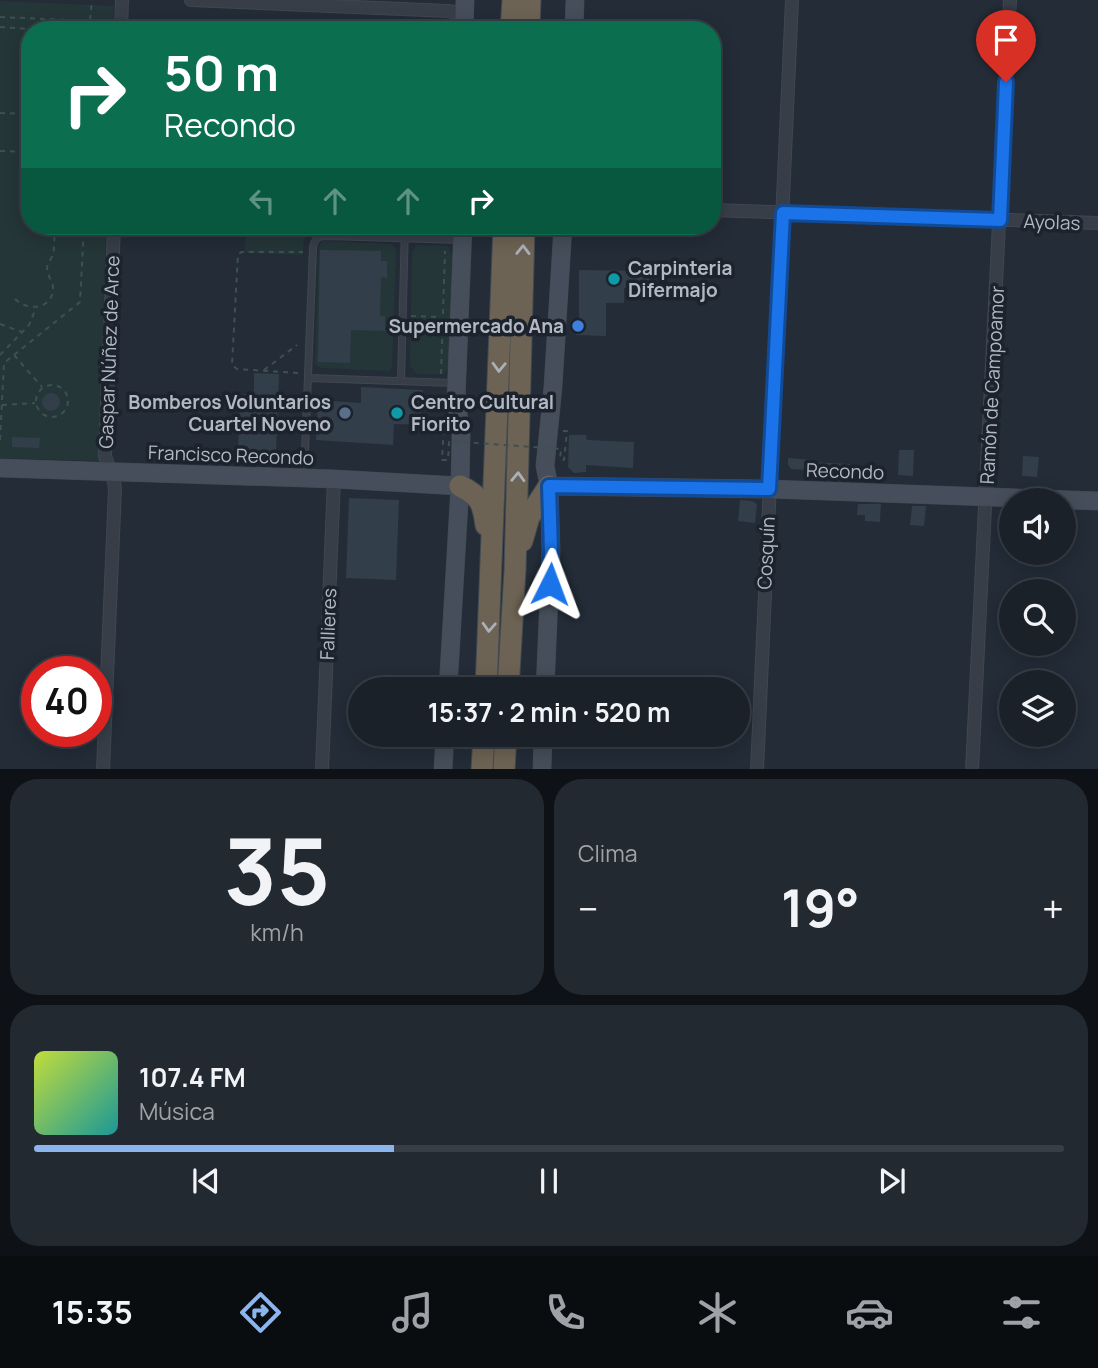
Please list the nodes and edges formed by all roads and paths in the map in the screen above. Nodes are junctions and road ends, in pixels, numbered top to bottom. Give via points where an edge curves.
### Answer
1 (92, 0) edge
2 (122, 0) edge
3 (191, 0) edge
4 (513, 0) edge
5 (530, 0) edge
6 (575, 0) edge
7 (792, 0) edge
8 (1010, 0) edge
9 (464, 15) edge
10 (0, 17) edge
11 (90, 21) joint
12 (121, 21) edge
13 (512, 21) edge
14 (529, 21) edge
15 (574, 21) edge
16 (0, 27) edge
17 (21, 28) edge
18 (0, 113) edge
19 (21, 114) edge
20 (0, 151) edge
21 (21, 152) edge
22 (721, 210) edge
23 (783, 213) junction
24 (1000, 220) junction
25 (1098, 223) edge
26 (54, 235) edge
27 (84, 235) edge
28 (114, 235) edge
29 (405, 235) edge
30 (457, 235) edge
31 (504, 235) edge
32 (524, 235) edge
33 (562, 235) edge
34 (405, 239) junction
35 (313, 252) junction
36 (15, 299) dead end
37 (36, 307) junction
38 (403, 316) junction
39 (451, 317) junction
40 (0, 324) edge
41 (22, 332) junction
42 (298, 345) dead end
43 (0, 355) edge
44 (14, 355) junction
45 (264, 371) junction
46 (309, 376) junction
47 (401, 381) junction
48 (448, 383) junction
49 (43, 388) junction
50 (36, 403) junction
51 (2, 405) edge
52 (448, 425) dead end
53 (0, 429) edge
54 (563, 431) dead end
55 (0, 440) edge
56 (0, 468) edge
57 (110, 472) junction
58 (304, 478) junction
59 (334, 479) junction
60 (460, 486) junction
61 (549, 486) junction
62 (769, 489) junction
63 (986, 497) junction
64 (1098, 501) edge
65 (492, 564) junction
66 (515, 570) junction
67 (449, 677) edge
68 (487, 677) edge
69 (509, 677) edge
70 (546, 677) edge
71 (444, 747) edge
72 (483, 747) edge
73 (505, 747) edge
74 (543, 747) edge
75 (103, 769) edge
76 (322, 769) edge
77 (443, 769) edge
78 (482, 769) edge
79 (504, 769) edge
80 (542, 769) edge
81 (757, 769) edge
82 (972, 769) edge

1 - 11 path
2 - 12 street
3 - 9 street
4 - 13 highway
5 - 14 highway
6 - 15 street
7 - 23 street, Cosquín
8 - 24 street, Ramón de Campoamor
10 - 11 path
16 - 17 path
18 - 19 path
20 - 21 path
22 - 23 street, Ayolas
23 - 24 street, Ayolas
23 - 62 street, Cosquín
24 - 25 street, Ayolas
24 - 63 street, Ramón de Campoamor
26 - 37 path via 47,270 53,292
27 - 44 path via 80,302
28 - 57 street, Gaspar Núñez de Arce via 105,456
29 - 34 lane
30 - 34 lane
30 - 39 street
30 - 39 path
31 -> 65 highway
66 -> 32 highway
33 - 61 street via 546,444
34 - 35 lane via 320,236
34 - 38 lane
35 - 45 path via 238,254 232,365
35 - 46 lane
36 - 37 path via 26,307
37 - 41 path via 32,322
38 - 39 path
38 - 47 lane
39 - 48 street
39 - 48 path
40 - 41 path
41 - 43 path
42 - 45 path
44 - 49 path
44 - 51 path via 4,363
45 - 46 path
46 - 47 lane
46 - 58 lane
47 - 48 lane
48 - 60 street via 456,399 461,435
49 - 50 path
49 - 50 path via 63,389 67,409 59,416 48,416
50 - 51 path
51 - 53 path
52 - 54 path, bridge via 444,424 442,460 448,460 449,441 561,449 560,460 564,460 567,431
53 - 55 path
56 - 57 street, Francisco Recondo
57 - 58 street, Francisco Recondo
57 - 75 street, Gaspar Núñez de Arce via 115,489
58 - 59 street, Francisco Recondo
59 - 60 street, Francisco Recondo
59 - 76 street, Fallieres
60 - 65 highway via 474,493 484,508
60 - 67 street
61 - 62 street, Recondo
61 - 66 highway via 529,517
61 - 70 street
62 - 63 street, Recondo
62 - 81 street, Cosquín
63 - 64 street, Recondo
63 - 82 street, Ramón de Campoamor
65 -> 68 highway
66 - 69 highway
71 - 77 street
72 - 78 highway
73 - 79 highway
74 - 80 street

